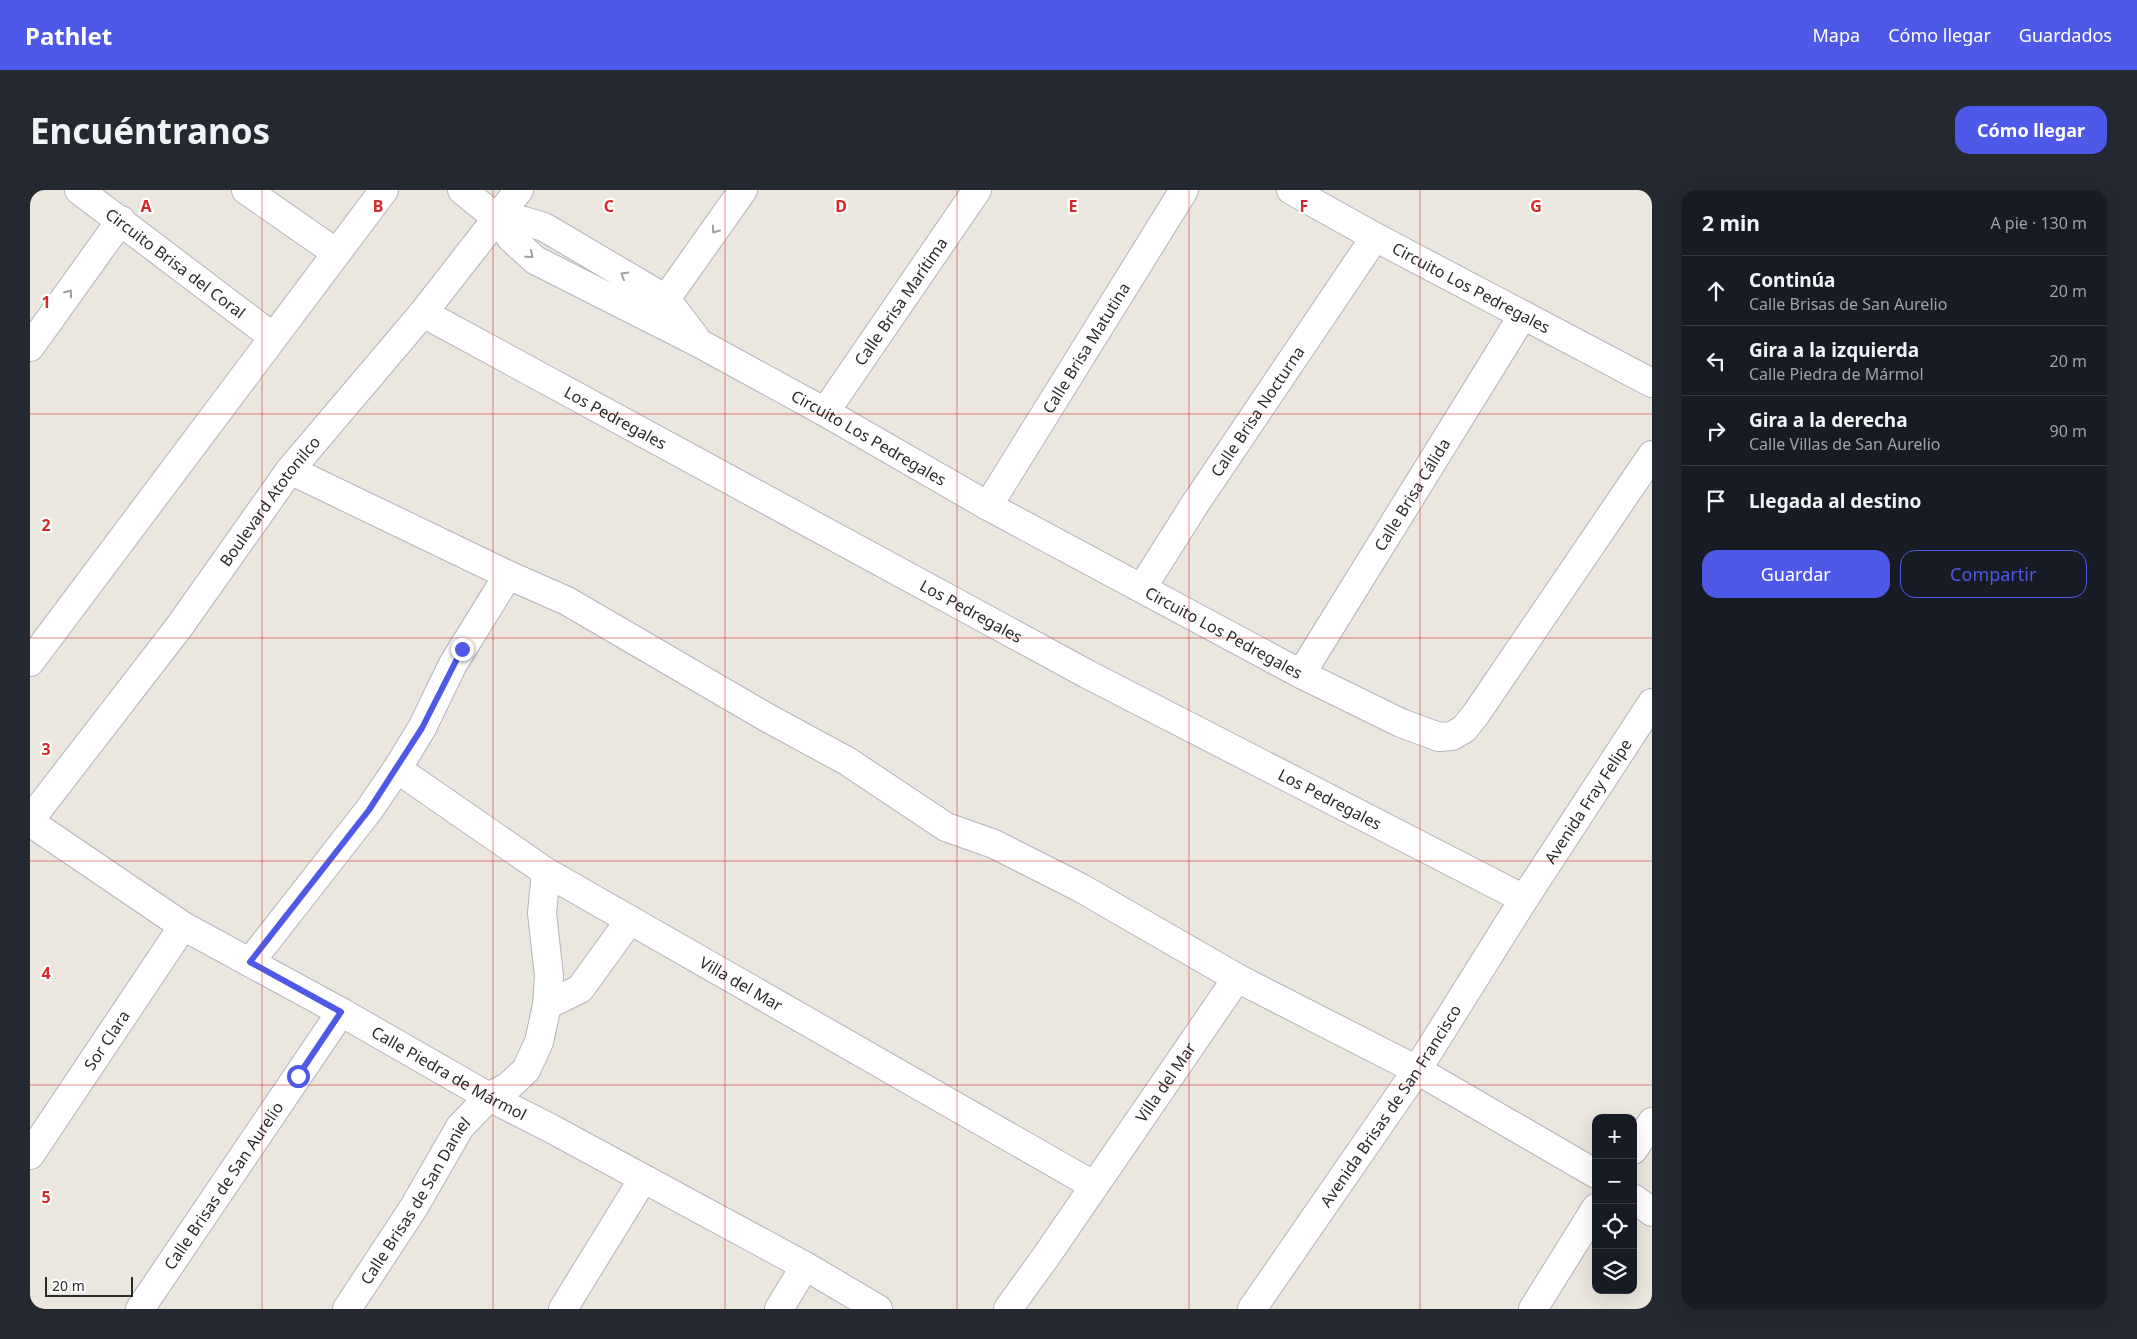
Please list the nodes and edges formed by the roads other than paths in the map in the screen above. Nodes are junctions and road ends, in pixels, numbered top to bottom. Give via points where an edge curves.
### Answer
1 (80, 190) edge
2 (246, 190) edge
3 (384, 190) edge
4 (462, 190) edge
5 (519, 190) edge
6 (743, 190) edge
7 (976, 190) edge
8 (1184, 190) edge
9 (1291, 190) edge
10 (498, 218) junction
11 (121, 220) junction
12 (1375, 236) junction
13 (335, 252) junction
14 (660, 309) junction
15 (423, 313) junction
16 (1523, 315) junction
17 (273, 337) junction
18 (30, 347) edge
19 (1652, 383) edge
20 (825, 412) junction
21 (1652, 455) edge
22 (290, 470) junction
23 (988, 506) junction
24 (508, 575) junction
25 (1142, 588) junction
26 (30, 662) edge
27 (1301, 674) junction
28 (1652, 702) edge
29 (397, 769) junction
30 (30, 821) edge
31 (546, 872) junction
32 (1524, 899) junction
33 (630, 920) junction
34 (183, 926) junction
35 (250, 962) junction
36 (1237, 978) junction
37 (547, 1005) junction
38 (341, 1012) junction
39 (1417, 1070) junction
40 (489, 1097) junction
41 (1652, 1122) edge
42 (1637, 1144) edge
43 (30, 1155) edge
44 (1592, 1172) edge
45 (643, 1180) junction
46 (1093, 1185) junction
47 (1637, 1201) edge
48 (1652, 1212) edge
49 (1592, 1214) edge
50 (805, 1266) junction
51 (140, 1309) edge
52 (347, 1309) edge
53 (563, 1309) edge
54 (778, 1309) edge
55 (878, 1309) edge
56 (1008, 1309) edge
57 (1252, 1309) edge
58 (1533, 1309) edge

1 - 11 street, Circuito Brisa del Coral
2 - 13 street
3 - 13 street
4 - 10 street, Circuito Los Pedregales
5 - 10 street, Boulevard Atotonilco
6 -> 14 street
7 - 20 street, Calle Brisa Marítima
8 - 23 street, Calle Brisa Matutina
9 - 12 street, Circuito Los Pedregales
10 - 14 street, Circuito Los Pedregales via 511,238 535,260
10 - 15 street, Boulevard Atotonilco
11 - 17 street, Circuito Brisa del Coral
18 -> 11 street
12 - 16 street, Circuito Los Pedregales
12 - 25 street, Calle Brisa Nocturna
13 - 17 street
14 - 20 street, Circuito Los Pedregales via 699,343
15 - 22 street, Boulevard Atotonilco
15 - 32 street, Los Pedregales via 1087,674
16 - 19 street, Circuito Los Pedregales
16 - 27 street, Calle Brisa Cálida
17 - 26 street
20 - 23 street, Circuito Los Pedregales
21 - 27 street, Circuito Los Pedregales via 1464,729 1452,736 1426,733
22 - 24 street
22 - 30 street, Boulevard Atotonilco via 179,627
23 - 25 street, Circuito Los Pedregales
24 - 29 street via 453,664 422,728
24 - 36 street via 567,602 847,761 946,827 994,844 1082,888
25 - 27 street, Circuito Los Pedregales
28 - 32 street, Avenida Fray Felipe
29 - 31 street, Villa del Mar
29 - 35 street via 369,810
30 - 34 street, Calle Piedra de Mármol
31 - 33 street, Villa del Mar
31 - 37 street, Calle Brisas de San Daniel via 542,913 549,976
32 - 39 street, Avenida Brisas de San Francisco
33 - 37 street via 580,989
33 - 46 street, Villa del Mar
34 - 35 street, Calle Piedra de Mármol
34 - 43 street, Sor Clara
35 - 38 street, Calle Piedra de Mármol
36 - 39 street
36 - 46 street, Villa del Mar
37 - 40 street, Calle Brisas de San Daniel via 539,1042 526,1070 509,1086
38 - 40 street, Calle Piedra de Mármol
38 - 51 street, Calle Brisas de San Aurelio
39 - 44 street
39 - 57 street, Avenida Brisas de San Francisco
40 - 45 street, Calle Piedra de Mármol
40 - 52 street, Calle Brisas de San Daniel via 460,1127 414,1207
41 - 42 street
45 - 50 street, Calle Piedra de Mármol
45 - 53 street
46 - 56 street, Villa del Mar
47 - 48 street
49 - 58 street
50 - 54 street
50 - 55 street, Calle Piedra de Mármol

